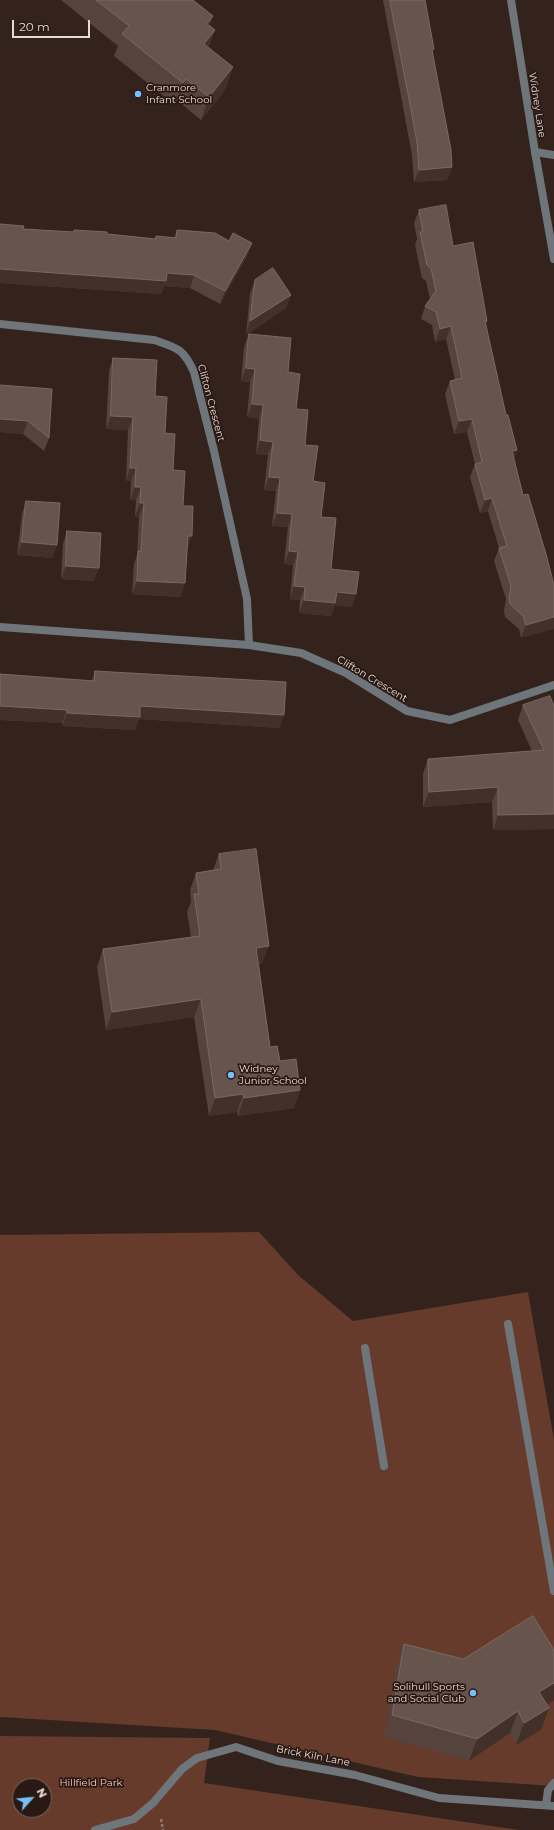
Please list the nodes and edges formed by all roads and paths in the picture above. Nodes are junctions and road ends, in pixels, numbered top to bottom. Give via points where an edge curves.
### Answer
1 (511, 0) edge
2 (535, 152) junction
3 (554, 155) edge
4 (554, 259) edge
5 (0, 324) edge
6 (0, 627) edge
7 (249, 645) junction
8 (554, 685) edge
9 (508, 1324) dead end
10 (365, 1348) dead end
11 (384, 1466) dead end
12 (554, 1591) edge
13 (554, 1783) edge
14 (550, 1805) edge
15 (95, 1830) edge

1 - 2 street, Widney Lane
2 - 3 street
2 - 4 street, Widney Lane
5 - 7 street, Clifton Crescent via 154,340 178,348 188,357 214,450 238,556 246,598
6 - 7 street, Clifton Crescent
7 - 8 street, Clifton Crescent via 301,653 346,673 407,711 450,720
9 - 12 street
10 - 11 street
13 - 14 street via 548,1790
14 - 15 street, Brick Kiln Lane via 439,1798 355,1775 278,1761 236,1747 197,1758 182,1769 153,1803 134,1819

